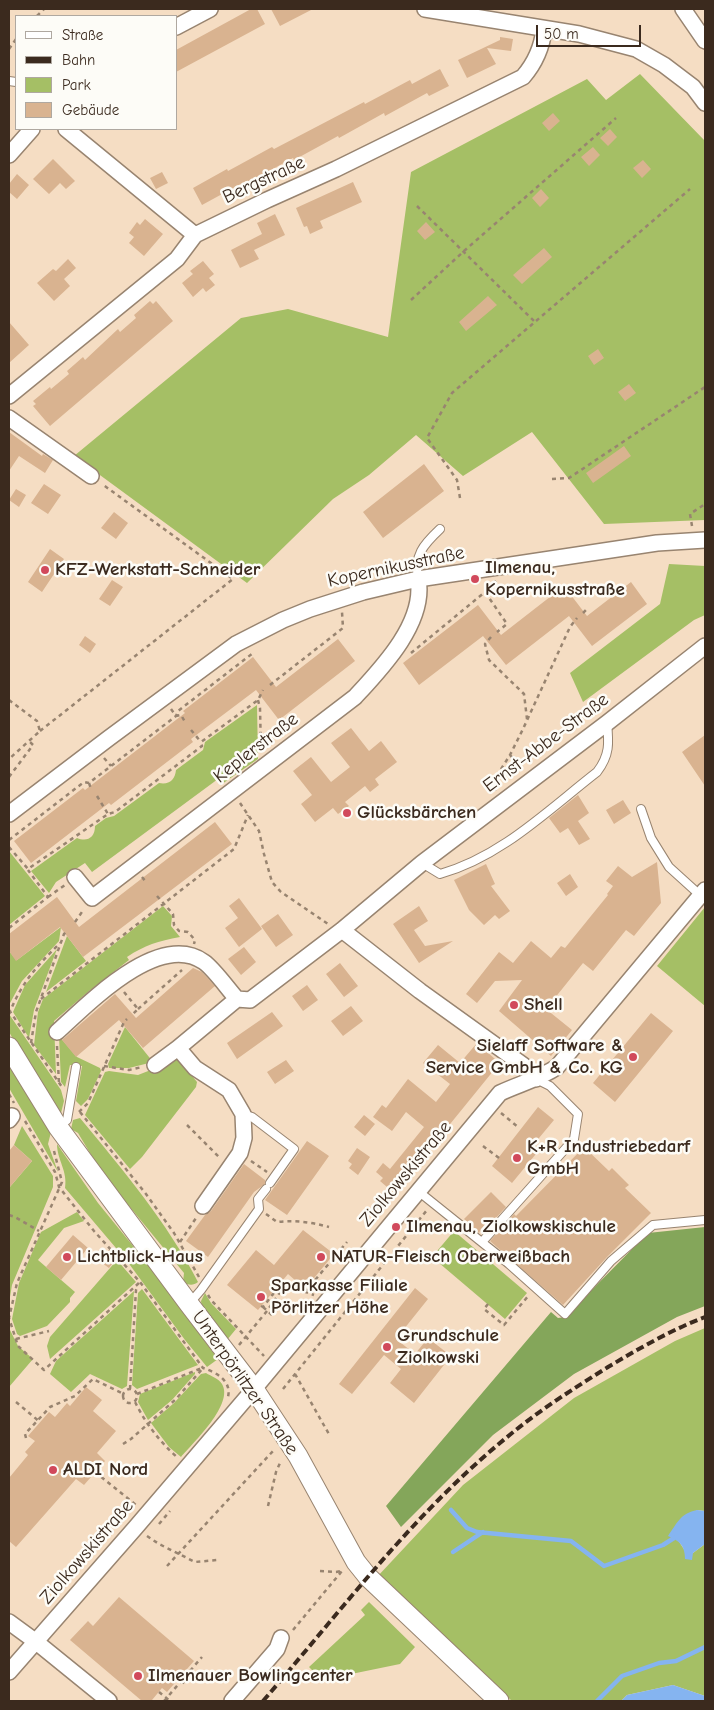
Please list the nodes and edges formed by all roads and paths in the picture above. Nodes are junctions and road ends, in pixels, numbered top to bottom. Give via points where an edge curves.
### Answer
1 (210, 9) edge
2 (425, 9) edge
3 (683, 9) edge
4 (178, 26) edge
5 (544, 29) junction
6 (705, 41) edge
7 (705, 103) edge
8 (616, 118) dead end
9 (31, 130) edge
10 (67, 130) edge
11 (9, 155) edge
12 (690, 189) dead end
13 (417, 206) dead end
14 (195, 235) junction
15 (464, 251) junction
16 (411, 300) dead end
17 (535, 322) junction
18 (705, 387) edge
19 (9, 396) edge
20 (9, 418) edge
21 (91, 476) joint
22 (552, 479) dead end
23 (460, 498) dead end
24 (705, 504) edge
25 (690, 514) dead end
26 (440, 529) dead end
27 (705, 540) edge
28 (500, 568) junction
29 (418, 579) junction
30 (485, 592) junction
31 (588, 608) dead end
32 (333, 613) dead end
33 (583, 613) dead end
34 (577, 618) dead end
35 (497, 632) dead end
36 (491, 637) dead end
37 (705, 646) edge
38 (257, 650) dead end
39 (410, 654) dead end
40 (270, 685) dead end
41 (263, 690) dead end
42 (162, 698) junction
43 (9, 700) edge
44 (258, 700) junction
45 (176, 716) junction
46 (527, 720) junction
47 (185, 722) dead end
48 (607, 723) junction
49 (40, 730) junction
50 (191, 730) dead end
51 (30, 742) junction
52 (201, 742) junction
53 (261, 752) dead end
54 (510, 754) junction
55 (9, 759) edge
56 (9, 777) edge
57 (530, 779) junction
58 (90, 783) junction
59 (91, 789) dead end
60 (232, 792) junction
61 (97, 796) dead end
62 (502, 802) junction
63 (641, 809) dead end
64 (9, 814) edge
65 (108, 814) junction
66 (248, 815) junction
67 (9, 840) edge
68 (9, 846) edge
69 (422, 863) junction
70 (28, 869) junction
71 (75, 877) joint
72 (703, 893) edge
73 (157, 896) dead end
74 (48, 897) junction
75 (165, 904) junction
76 (9, 928) edge
77 (68, 930) dead end
78 (342, 930) junction
79 (194, 940) dead end
80 (61, 942) junction
81 (196, 958) junction
82 (114, 982) junction
83 (41, 998) junction
84 (237, 1000) junction
85 (138, 1009) junction
86 (9, 1012) edge
87 (132, 1014) dead end
88 (128, 1019) dead end
89 (57, 1032) joint
90 (31, 1044) junction
91 (9, 1047) edge
92 (178, 1048) junction
93 (155, 1065) joint
94 (104, 1066) junction
95 (76, 1067) dead end
96 (536, 1079) junction
97 (58, 1082) junction
98 (9, 1094) edge
99 (71, 1099) junction
100 (80, 1112) junction
101 (243, 1114) junction
102 (16, 1116) edge
103 (63, 1124) junction
104 (187, 1125) dead end
105 (483, 1146) dead end
106 (240, 1153) junction
107 (499, 1158) dead end
108 (230, 1168) junction
109 (270, 1183) junction
110 (59, 1187) junction
111 (418, 1191) junction
112 (433, 1203) junction
113 (203, 1206) joint
114 (9, 1215) edge
115 (705, 1220) edge
116 (277, 1222) dead end
117 (329, 1227) dead end
118 (40, 1230) junction
119 (180, 1242) junction
120 (347, 1242) dead end
121 (482, 1242) junction
122 (140, 1282) junction
123 (203, 1286) junction
124 (535, 1288) junction
125 (305, 1292) junction
126 (277, 1295) junction
127 (326, 1303) junction
128 (188, 1304) junction
129 (488, 1304) dead end
130 (267, 1311) junction
131 (272, 1314) dead end
132 (341, 1316) junction
133 (49, 1331) dead end
134 (246, 1337) junction
135 (16, 1339) junction
136 (229, 1355) junction
137 (273, 1366) junction
138 (204, 1368) junction
139 (295, 1374) junction
140 (130, 1389) junction
141 (254, 1389) junction
142 (283, 1389) dead end
143 (124, 1394) junction
144 (137, 1394) junction
145 (228, 1399) dead end
146 (16, 1402) dead end
147 (135, 1402) junction
148 (38, 1421) junction
149 (147, 1424) junction
150 (330, 1436) dead end
151 (26, 1438) dead end
152 (123, 1444) dead end
153 (273, 1451) dead end
154 (180, 1459) dead end
155 (280, 1463) dead end
156 (95, 1472) dead end
157 (125, 1496) dead end
158 (268, 1506) dead end
159 (150, 1538) dead end
160 (178, 1554) junction
161 (218, 1560) dead end
162 (167, 1566) dead end
163 (320, 1571) dead end
164 (9, 1622) edge
165 (287, 1634) joint
166 (36, 1641) junction
167 (202, 1658) dead end
168 (9, 1672) edge
169 (181, 1681) junction
170 (187, 1685) dead end
171 (159, 1692) dead end
172 (165, 1700) edge
173 (109, 1701) edge
174 (170, 1701) edge
175 (232, 1701) edge
176 (499, 1701) edge

1 - 4 street
2 - 5 street
3 - 6 street
5 - 7 street via 579,34 636,49 693,87
5 - 14 street, Bergstraße via 533,65 523,77
8 - 15 path
9 - 11 street
10 - 14 street
12 - 17 path
13 - 15 path
14 - 19 street, Bergstraße via 177,259
15 - 16 path
15 - 17 path
17 - 23 path via 452,393 427,438 457,480
18 - 22 path via 568,478
20 - 21 street
21 - 49 path via 233,579
24 - 25 path
26 - 29 lane via 419,552
27 - 28 street, Kopernikusstraße via 657,543
28 - 29 street, Kopernikusstraße
28 - 30 path via 499,578
29 - 42 street, Kopernikusstraße via 341,598 283,620 236,644
29 - 60 street, Keplerstraße via 420,590 416,612 381,669 355,697
30 - 35 path via 507,624
30 - 39 path
31 - 33 path
32 - 40 path via 342,611 343,628
34 - 46 path
36 - 46 path via 485,644 489,660 524,694
37 - 48 street, Ernst-Abbe-Straße
38 - 45 path via 178,711
41 - 44 path
42 - 45 path
42 - 64 street, Kopernikusstraße
43 - 49 path via 37,721
44 - 52 path
44 - 53 path
45 - 47 path via 181,715
45 - 58 path
46 - 54 path
48 - 57 street, Ernst-Abbe-Straße
48 - 69 lane via 606,760 597,772 501,848 459,869 440,874
49 - 51 path
50 - 52 path
51 - 55 path
51 - 56 path via 33,745
52 - 65 path via 202,746
54 - 57 path
54 - 62 path via 494,780
57 - 62 street, Ernst-Abbe-Straße
58 - 59 path
58 - 67 path via 84,782
60 - 66 path
60 - 71 street, Keplerstraße via 92,898
61 - 65 path
62 - 69 street, Ernst-Abbe-Straße
63 - 72 lane via 651,838 669,867
65 - 70 path
66 - 75 path via 234,849
66 - 78 path via 259,831 272,882 322,921
68 - 70 path
69 - 78 street, Ernst-Abbe-Straße
70 - 74 path
71 - 74 path
72 - 96 street, Ziolkowskistraße via 557,1068
73 - 75 path
74 - 76 path
75 - 79 path via 174,914 174,925 179,932 188,932
75 - 83 path
77 - 80 path
78 - 84 street, Ernst-Abbe-Straße via 250,1000
78 - 96 street via 420,992 523,1065
80 - 83 path
80 - 86 path via 23,984
81 - 82 street via 178,953 160,957
81 - 84 street via 205,962
81 - 85 path
82 - 85 path
82 - 89 street
83 - 90 path
84 - 92 street
85 - 87 path
86 - 90 path
88 - 94 path
89 - 97 path
90 - 97 path
91 - 103 street, Unterpörlitzer Straße
92 - 93 street
92 - 101 street via 195,1068 229,1090
93 - 94 path via 129,1070
94 - 100 path via 88,1103
95 - 99 lane
96 - 111 street, Ziolkowskistraße via 500,1093
96 - 121 lane via 550,1086 578,1114 574,1139
97 - 99 path
98 - 102 path
99 - 100 path
99 - 103 lane
100 - 103 path
100 - 119 path
101 - 106 street via 244,1138
101 - 109 lane via 252,1117 294,1149
102 - 110 path via 55,1172
103 - 110 path via 52,1139 61,1173
103 - 128 street, Unterpörlitzer Straße
104 - 108 path
105 - 107 path
106 - 108 street
106 - 109 path
108 - 113 street
109 - 123 lane via 258,1199 259,1209
110 - 118 path
110 - 122 path
111 - 112 lane
111 - 127 street, Ziolkowskistraße
112 - 121 lane
112 - 132 path
113 - 119 path
114 - 118 path
115 - 124 lane via 653,1225 611,1261 565,1314
116 - 117 path via 293,1220
118 - 135 path via 17,1283 9,1318
119 - 123 path
120 - 125 path
121 - 124 lane
122 - 135 path via 44,1370 18,1346
122 - 138 path
122 - 140 path via 136,1290
123 - 128 lane
123 - 134 path via 211,1300
124 - 129 path via 504,1325 484,1309
125 - 126 path via 285,1285
125 - 127 path via 319,1296
126 - 130 path
126 - 130 path via 273,1294 262,1306
127 - 132 path
127 - 137 street, Ziolkowskistraße
128 - 136 street, Unterpörlitzer Straße
130 - 131 path
130 - 134 path
132 - 139 path
133 - 135 path
134 - 136 path
134 - 137 path
136 - 141 street, Unterpörlitzer Straße
137 - 141 street, Ziolkowskistraße
138 - 144 path
138 - 145 path via 218,1373 228,1385
138 - 149 path
139 - 142 path
139 - 150 path
140 - 143 path
140 - 144 path
141 - 166 street, Ziolkowskistraße
141 - 176 street, Unterpörlitzer Straße via 298,1456 356,1562
143 - 147 path via 126,1402
143 - 148 path via 93,1379 75,1396 50,1407
144 - 147 path
146 - 148 path
147 - 149 path
148 - 151 path via 25,1434
149 - 152 path via 132,1440
149 - 154 path via 164,1446
153 - 160 path
155 - 158 path
156 - 157 path
159 - 160 path
160 - 161 path via 195,1562
160 - 162 path
163 - 165 path via 343,1570
164 - 166 street
165 - 175 street
166 - 168 street, Ziolkowskistraße
166 - 173 street
167 - 169 path
169 - 170 path
169 - 172 path
171 - 172 path
172 - 174 path

